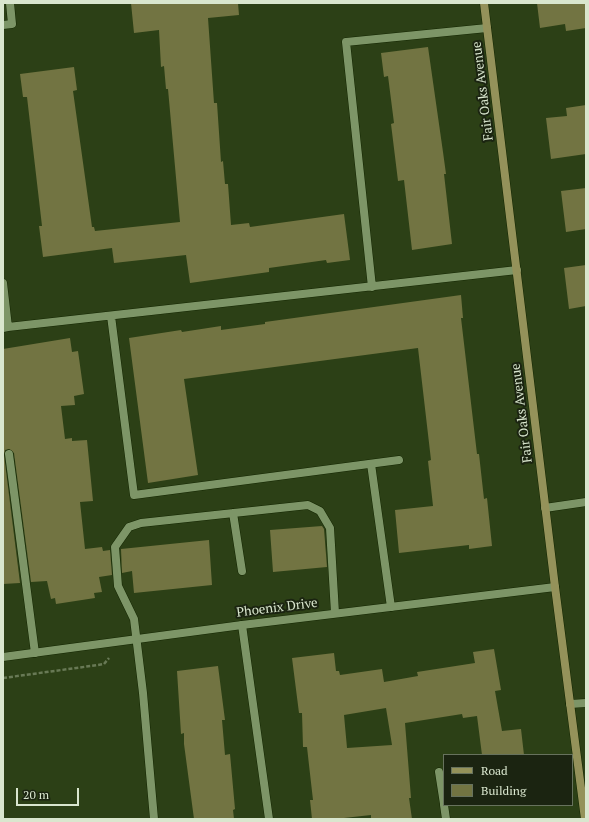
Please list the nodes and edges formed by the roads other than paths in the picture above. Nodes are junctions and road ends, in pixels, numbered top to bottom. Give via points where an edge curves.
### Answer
1 (10, 3) edge
2 (484, 3) edge
3 (3, 25) edge
4 (487, 28) junction
5 (517, 270) junction
6 (3, 283) edge
7 (372, 287) junction
8 (111, 316) junction
9 (5, 328) edge
10 (10, 454) dead end
11 (399, 460) dead end
12 (371, 464) junction
13 (586, 502) edge
14 (545, 508) junction
15 (233, 513) junction
16 (242, 571) dead end
17 (555, 587) junction
18 (391, 607) junction
19 (335, 614) junction
20 (242, 624) junction
21 (136, 639) junction
22 (35, 653) junction
23 (3, 657) edge
24 (586, 703) edge
25 (570, 704) junction
26 (439, 772) dead end
27 (443, 798) edge
28 (444, 806) edge
29 (154, 819) edge
30 (269, 819) edge
31 (446, 819) edge
32 (585, 819) edge

1 - 3 street via 12,24
2 - 4 main road, Fair Oaks Avenue
4 - 5 main road, Fair Oaks Avenue
4 - 7 street via 346,42
5 - 7 street
5 - 14 main road, Fair Oaks Avenue
6 - 9 street
7 - 8 street
8 - 9 street
8 - 12 street via 134,495
10 - 22 street
11 - 12 street
12 - 18 street
13 - 14 street
14 - 17 main road, Fair Oaks Avenue
15 - 16 street
15 - 19 street via 308,505 320,511 330,528
15 - 21 street via 141,523 129,527 115,547 118,586 134,619
17 - 18 street, Phoenix Drive
17 - 25 main road, Fair Oaks Avenue
18 - 19 street, Phoenix Drive
19 - 20 street, Phoenix Drive
20 - 21 street, Phoenix Drive
20 - 30 street
21 - 22 street, Phoenix Drive
21 - 29 street
22 - 23 street, Phoenix Drive
24 - 25 street
25 - 32 main road, Fair Oaks Avenue
26 - 27 street
28 - 31 street

